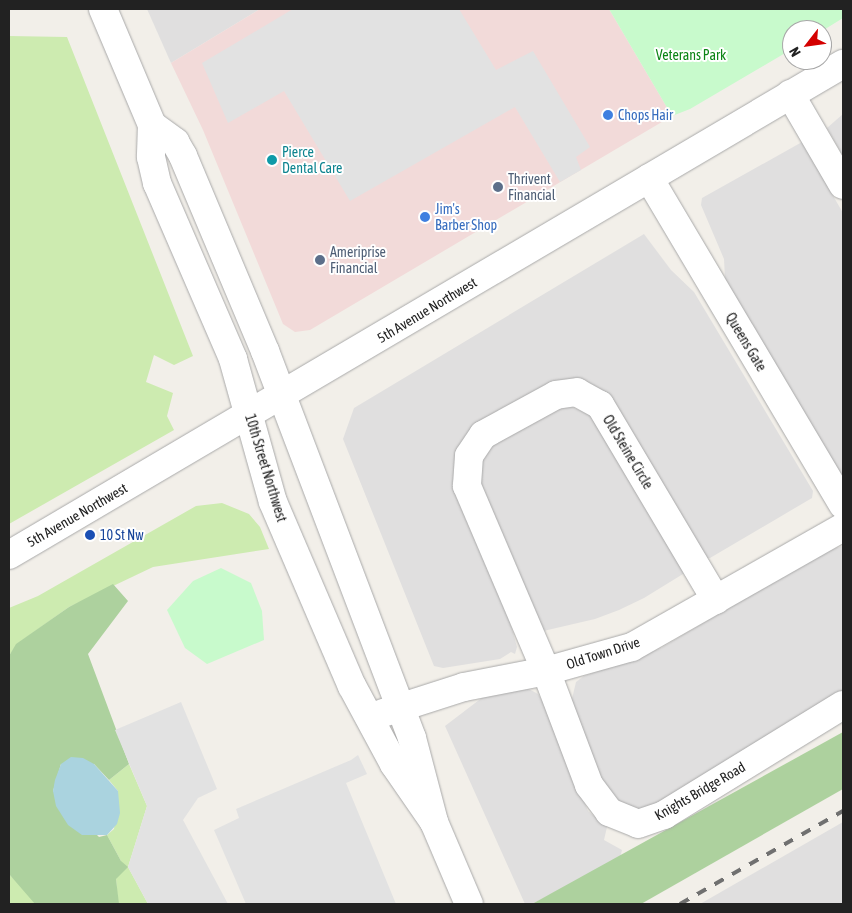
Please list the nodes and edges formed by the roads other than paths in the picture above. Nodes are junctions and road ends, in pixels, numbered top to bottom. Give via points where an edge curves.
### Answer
1 (103, 9) edge
2 (843, 64) edge
3 (790, 94) junction
4 (152, 125) junction
5 (649, 178) junction
6 (843, 185) edge
7 (280, 397) junction
8 (249, 416) junction
9 (843, 505) edge
10 (843, 527) edge
11 (9, 555) edge
12 (716, 600) junction
13 (546, 671) junction
14 (843, 705) edge
15 (401, 707) junction
16 (369, 718) junction
17 (434, 822) junction
18 (469, 904) edge

1 - 4 street, 10th Street Northwest
2 - 3 street, 5th Avenue Northwest
3 - 5 street, 5th Avenue Northwest
3 - 6 street
4 - 7 street, 10th Street Northwest via 175,142 183,156 265,351
4 - 8 street, 10th Street Northwest via 151,158 157,183 233,359
5 - 7 street, 5th Avenue Northwest
5 - 9 street, Queens Gate
7 - 8 street, 5th Avenue Northwest
7 - 15 street, 10th Street Northwest
8 - 11 street, 5th Avenue Northwest
8 - 16 street, 10th Street Northwest via 273,502 352,686
10 - 12 street, Old Town Drive
12 - 13 street, Old Town Drive via 632,647
12 - 13 street, Old Steine Circle via 600,405 577,392 556,394 484,435 469,456 466,470 467,486
13 - 14 street, Knights Bridge Road via 589,784 610,812 638,824 664,815
13 - 15 street, Old Town Drive via 464,687
15 - 16 street, Old Town Drive
15 - 17 street, 10th Street Northwest
16 - 17 street, 10th Street Northwest via 394,764
17 - 18 street, 10th Street Northwest

